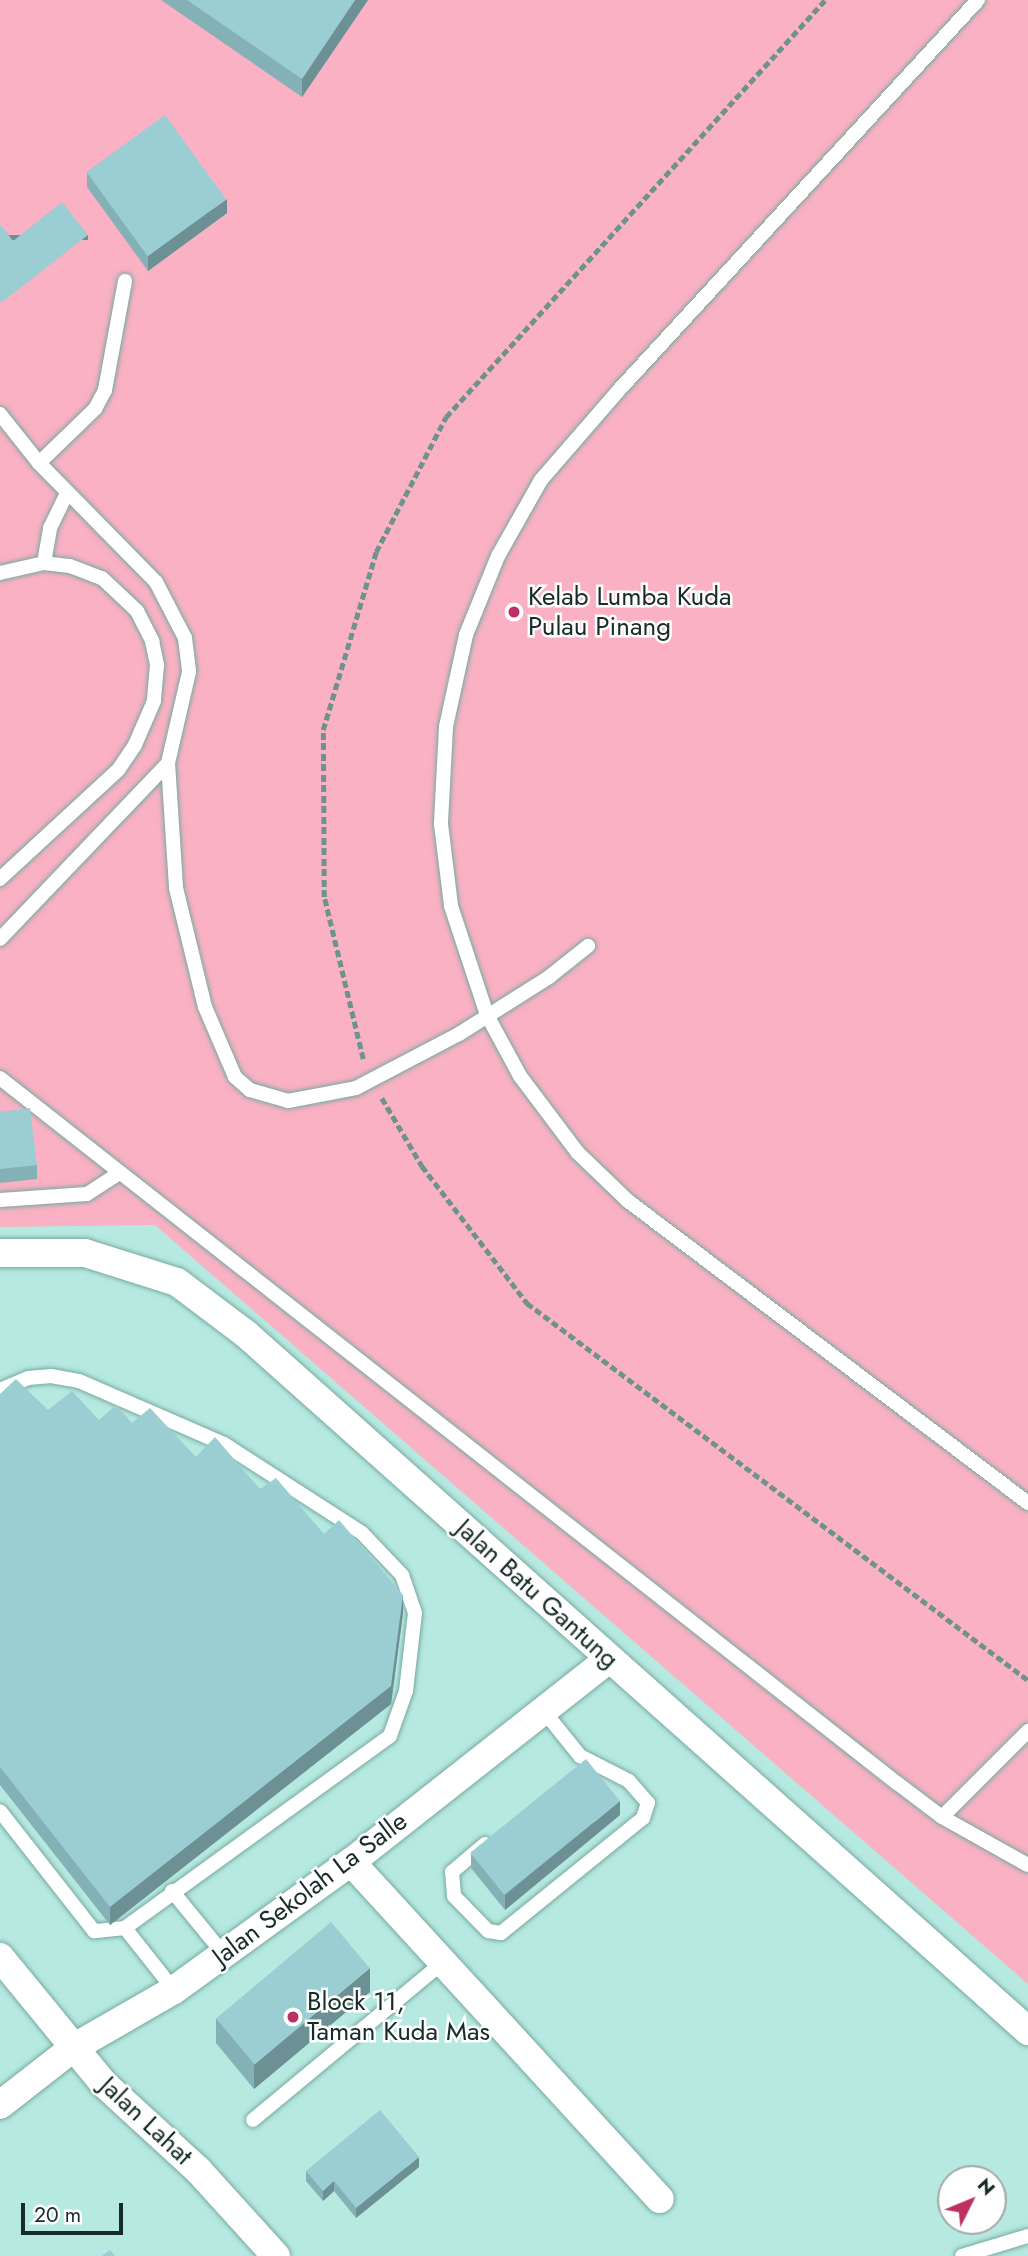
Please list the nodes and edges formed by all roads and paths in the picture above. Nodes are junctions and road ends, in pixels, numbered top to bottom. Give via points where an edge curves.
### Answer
1 (825, 0) edge
2 (978, 0) edge
3 (125, 281) dead end
4 (0, 414) edge
5 (39, 463) junction
6 (66, 495) junction
7 (44, 563) junction
8 (0, 573) edge
9 (168, 763) junction
10 (0, 879) edge
11 (0, 939) edge
12 (588, 946) dead end
13 (487, 1015) junction
14 (0, 1079) edge
15 (371, 1080) junction
16 (118, 1174) junction
17 (0, 1200) edge
18 (0, 1253) edge
19 (0, 1391) edge
20 (1028, 1503) edge
21 (609, 1659) junction
22 (1028, 1680) edge
23 (543, 1710) junction
24 (1028, 1731) edge
25 (0, 1811) edge
26 (942, 1817) junction
27 (494, 1838) edge
28 (351, 1862) junction
29 (1028, 1866) edge
30 (172, 1891) junction
31 (125, 1928) junction
32 (223, 1953) junction
33 (0, 1956) edge
34 (441, 1965) junction
35 (174, 1990) junction
36 (1028, 2031) edge
37 (74, 2048) junction
38 (0, 2105) edge
39 (253, 2120) dead end
40 (660, 2199) dead end
41 (1028, 2236) edge
42 (275, 2256) edge
43 (962, 2256) edge

1 - 15 path via 446,417 376,552 323,730 324,897
2 - 13 lane via 541,480 498,556 467,635 446,727 441,824 451,906
3 - 5 lane via 105,390 95,409
4 - 5 lane
5 - 6 lane
6 - 7 lane via 50,528
6 - 9 lane via 156,582 185,638 189,672
7 - 8 lane
7 - 10 lane via 70,566 102,578 137,611 157,665 154,701 135,746 118,770
9 - 11 lane
9 - 15 lane via 170,843 186,933 205,1007 235,1077 264,1097 288,1101
12 - 13 lane via 549,977
13 - 15 lane
13 - 20 lane via 520,1076 578,1153 628,1201
14 - 16 lane
15 - 22 path via 422,1166 527,1303
16 - 17 lane via 87,1194
16 - 26 lane
18 - 21 street, Jalan Batu Gantung via 85,1253 177,1282 246,1334
19 - 30 lane via 28,1378 79,1381 223,1444 362,1533 402,1575 412,1596 415,1613 406,1691 390,1735
21 - 23 street, Jalan Sekolah La Salle
21 - 36 street, Jalan Batu Gantung
23 - 27 lane via 583,1765 629,1781 648,1803 643,1818 501,1933 488,1931 454,1896 452,1872
23 - 28 street, Jalan Sekolah La Salle
24 - 26 lane
25 - 31 lane via 94,1931
26 - 29 lane
28 - 32 street, Jalan Sekolah La Salle
28 - 34 street
30 - 31 lane
30 - 32 lane
31 - 35 lane
32 - 35 street, Jalan Sekolah La Salle
33 - 37 street, Jalan Lahat
34 - 39 lane
34 - 40 street
35 - 37 street, Jalan Sekolah La Salle
37 - 38 street, Jalan Sekolah La Salle
37 - 42 street, Jalan Lahat via 103,2083 252,2225
41 - 43 lane

